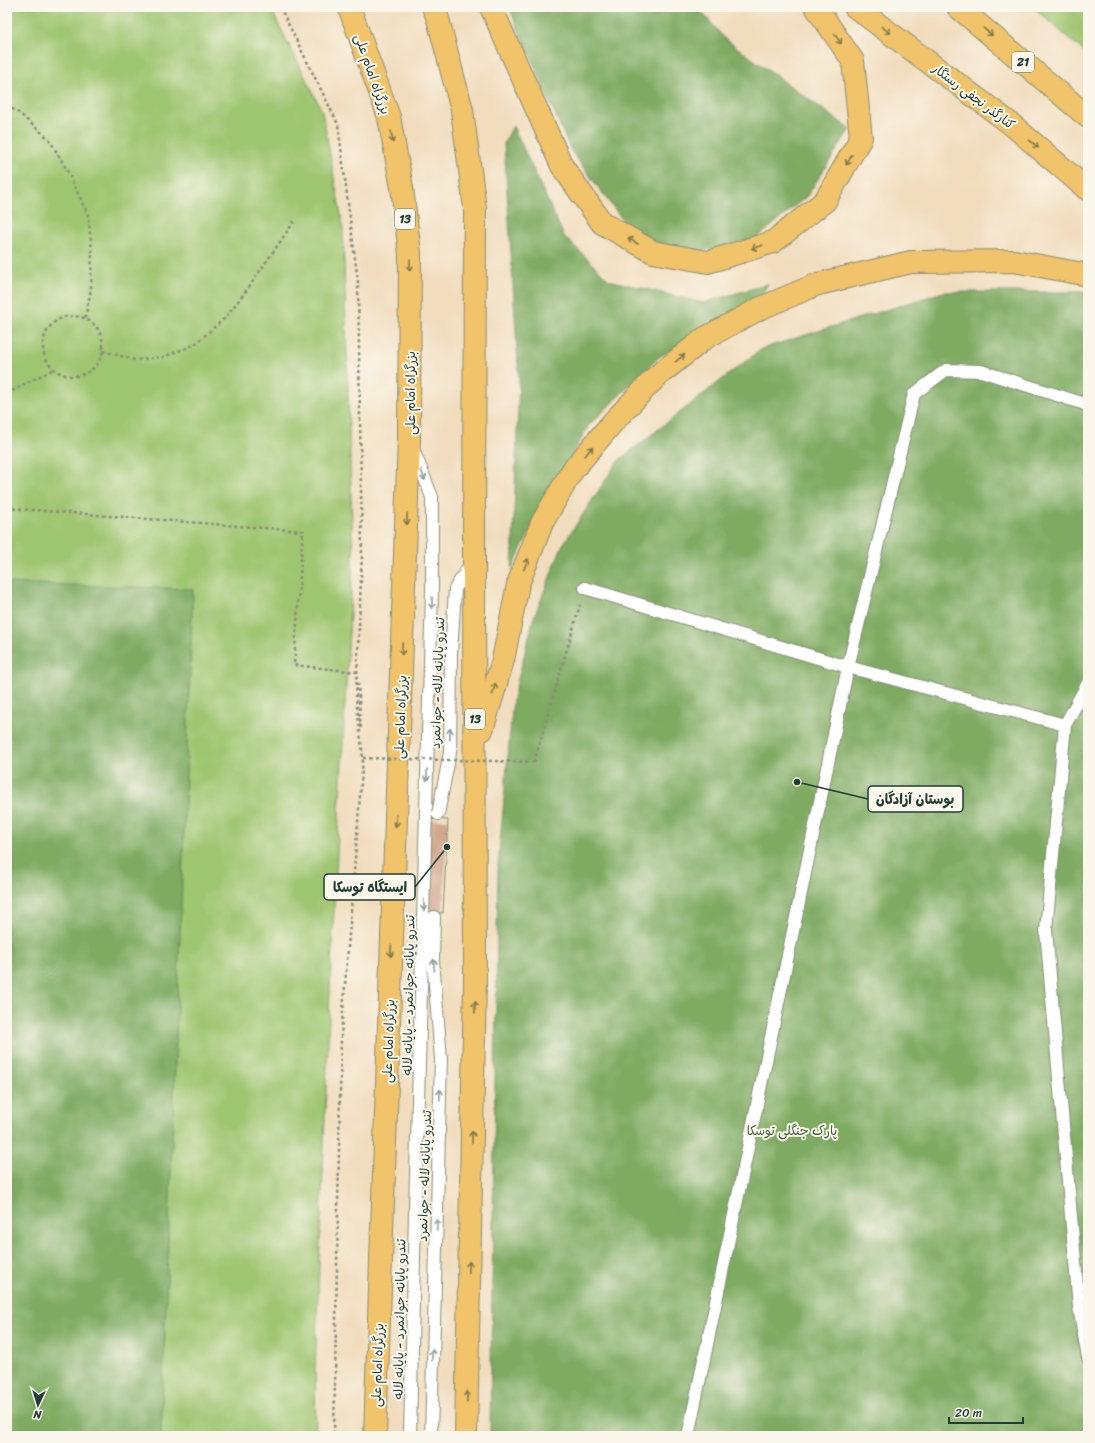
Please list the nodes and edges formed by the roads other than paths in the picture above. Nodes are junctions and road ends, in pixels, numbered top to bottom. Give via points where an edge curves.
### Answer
1 (349, 7) edge
2 (433, 7) edge
3 (491, 7) edge
4 (816, 7) edge
5 (855, 7) edge
6 (958, 7) edge
7 (1088, 117) edge
8 (1088, 190) edge
9 (1088, 275) edge
10 (1088, 405) edge
11 (409, 438) junction
12 (474, 558) junction
13 (585, 588) road end
14 (848, 668) junction
15 (1088, 683) edge
16 (1065, 726) junction
17 (475, 754) junction
18 (438, 814) dead end
19 (434, 917) dead end
20 (1088, 1358) edge
21 (375, 1436) edge
22 (410, 1436) edge
23 (431, 1436) edge
24 (466, 1436) edge
25 (688, 1436) edge

1 -> 11 main road, بزرگراه امام علی / 13 via 389,117 402,188 410,254
2 - 12 main road, 13 via 462,110 475,208
4 -> 3 main road via 853,61 862,138 825,201 773,242 708,262 653,252 602,223 562,166
5 -> 8 main road, کنارگذر نجفی رستگار via 1012,124
6 -> 7 main road, 21
17 -> 9 main road via 503,660 518,584 542,523 572,471 613,422 656,377 705,338 761,308 818,284 911,262 1014,260
10 - 14 lane via 981,371 946,370 914,394
11 -> 21 main road, بزرگراه امام علی / 13
11 -> 22 lane, تندرو پایانه جوانمرد - پایانه لاله via 432,497 432,591
12 - 17 main road, 13
18 -> 12 lane, تندرو پایانه لاله - جوانمرد via 450,753 451,654 455,589
13 - 14 lane
14 - 16 lane
14 - 25 lane
15 - 16 lane
16 - 20 lane via 1046,930 1079,1307
24 -> 17 main road, 13 via 476,982
23 -> 19 lane, تندرو پایانه لاله - جوانمرد via 441,1059 433,960

